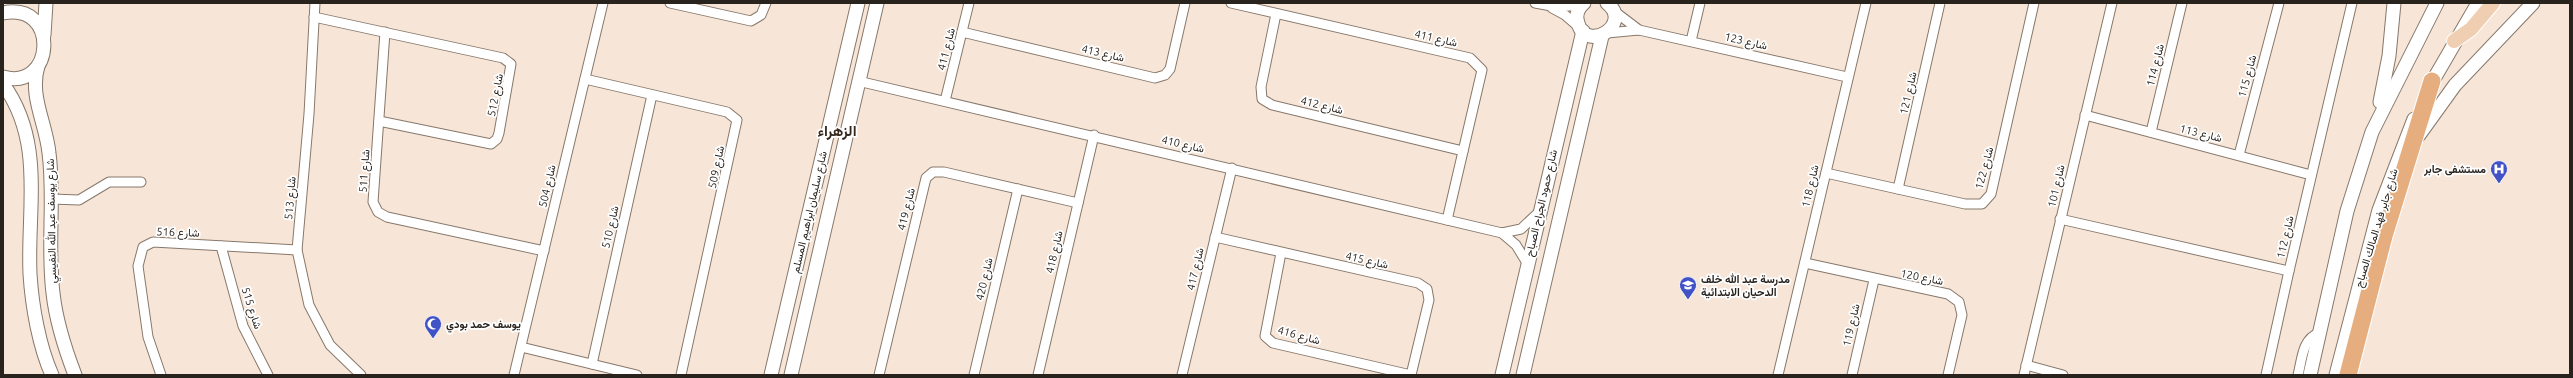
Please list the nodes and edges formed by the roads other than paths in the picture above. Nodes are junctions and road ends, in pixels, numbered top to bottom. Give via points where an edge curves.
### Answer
1 (46, 3) edge
2 (315, 3) edge
3 (603, 3) edge
4 (673, 3) edge
5 (766, 3) edge
6 (858, 3) edge
7 (877, 3) edge
8 (969, 3) edge
9 (1185, 3) edge
10 (1231, 3) edge
11 (1535, 3) edge
12 (1700, 3) edge
13 (1866, 3) edge
14 (1940, 3) edge
15 (2034, 3) edge
16 (2112, 3) edge
17 (2182, 3) edge
18 (2279, 3) edge
19 (2352, 3) edge
20 (2394, 3) edge
21 (2437, 3) edge
22 (2478, 3) edge
23 (2493, 3) edge
24 (2532, 3) edge
25 (1583, 4) edge
26 (1547, 6) junction
27 (1611, 6) edge
28 (9, 9) edge
29 (1276, 14) junction
30 (314, 17) junction
31 (1581, 29) junction
32 (1639, 30) junction
33 (385, 32) junction
34 (962, 32) junction
35 (44, 35) junction
36 (1604, 35) junction
37 (1691, 41) junction
38 (2454, 41) junction
39 (38, 66) junction
40 (3, 77) edge
41 (1847, 77) junction
42 (585, 79) junction
43 (858, 81) junction
44 (2432, 81) junction
45 (3, 84) edge
46 (652, 95) junction
47 (945, 101) junction
48 (2085, 116) junction
49 (379, 121) junction
50 (2151, 132) junction
51 (2372, 132) junction
52 (1094, 135) junction
53 (2411, 149) junction
54 (1463, 151) junction
55 (2239, 155) junction
56 (1232, 168) junction
57 (1826, 173) junction
58 (2311, 175) junction
59 (140, 182) dead end
60 (1018, 189) junction
61 (1898, 189) junction
62 (51, 199) junction
63 (1078, 203) junction
64 (1539, 213) junction
65 (2060, 219) junction
66 (1447, 220) junction
67 (1502, 233) junction
68 (1215, 237) junction
69 (221, 246) junction
70 (297, 250) junction
71 (544, 251) junction
72 (1281, 253) junction
73 (797, 260) junction
74 (1527, 263) junction
75 (1805, 263) junction
76 (817, 264) junction
77 (2289, 270) junction
78 (794, 275) junction
79 (813, 280) junction
80 (1874, 280) junction
81 (1513, 327) junction
82 (1533, 331) junction
83 (2319, 333) junction
84 (522, 347) junction
85 (592, 364) junction
86 (2026, 365) junction
87 (52, 375) edge
88 (75, 375) edge
89 (161, 375) edge
90 (268, 375) edge
91 (361, 375) edge
92 (514, 375) edge
93 (637, 375) edge
94 (681, 375) edge
95 (771, 375) edge
96 (791, 375) edge
97 (878, 375) edge
98 (974, 375) edge
99 (1038, 375) edge
100 (1182, 375) edge
101 (1411, 375) edge
102 (1502, 375) edge
103 (1523, 375) edge
104 (1778, 375) edge
105 (1852, 375) edge
106 (1948, 375) edge
107 (2024, 375) edge
108 (2064, 375) edge
109 (2266, 375) edge
110 (2298, 375) edge
111 (2310, 375) edge
112 (2336, 375) edge
113 (2348, 375) edge

1 - 35 street
2 - 30 street, شارع 513
3 - 42 street, شارع 504
4 - 5 street via 751,21 762,15
6 - 73 street, شارع سليمان ابراهيم المسلم
7 - 43 street, شارع سليمان ابراهيم المسلم
8 - 34 street, شارع 411
9 - 34 street, شارع 413 via 1170,69 1165,75 1155,78
10 - 29 street, شارع 411
11 - 26 street
12 - 37 street
13 - 41 street, شارع 118
14 - 61 street, شارع 121
15 - 61 street, شارع 122 via 1991,194 1982,204 1965,204
16 - 48 street, شارع 101
17 - 50 street, شارع 114
18 - 55 street, شارع 115
19 - 58 street, شارع 112
20 - 51 street via 2386,76
21 - 51 street
22 - 38 street, شارع جابر فهد المالك الصباح
23 - 38 main road via 2471,30
24 - 53 street via 2455,86
25 - 26 street
25 - 31 street, شارع حمود الجراح الصباح via 1577,17
26 - 31 street via 1566,15
27 - 32 street, شارع 123
27 - 36 street, شارع حمود الجراح الصباح via 1614,23
28 - 35 street via 30,18
29 - 54 street, شارع 412 via 1261,87 1262,99 1272,105
29 - 54 street, شارع 411 via 1470,58 1482,70
30 - 33 street, شارع 512
30 - 70 street, شارع 513 via 309,114
31 - 36 street via 1591,36
31 - 64 street, شارع حمود الجراح الصباح
32 - 36 street, شارع 123
32 - 37 street, شارع 123
33 - 49 street, شارع 511
33 - 49 street, شارع 512 via 503,58 510,62 512,67 498,137 492,144
34 - 47 street, شارع 411
35 - 39 street, شارع يوسف عبد الله النفيسي via 44,51
36 - 82 street, شارع حمود الجراح الصباح
37 - 41 street, شارع 123
38 - 44 street, شارع جابر فهد المالك الصباح
39 - 40 street via 30,74 19,78
39 - 62 street, شارع يوسف عبد الله النفيسي via 35,90 47,139
41 - 57 street, شارع 118
42 - 46 street, شارع 509
42 - 71 street, شارع 504
43 - 47 street, شارع 410
43 - 76 street, شارع سليمان ابراهيم المسلم
44 - 53 highway
44 - 112 street, شارع جابر فهد المالك الصباح via 2405,138 2379,210
45 - 87 street, شارع يوسف عبد الله النفيسي via 19,111 31,150 30,274 40,335
46 - 85 street, شارع 510
46 - 94 street, شارع 509 via 730,113 735,116 738,123
47 - 52 street, شارع 410
48 - 50 street, شارع 113
48 - 65 street, شارع 101
49 - 71 street, شارع 511 via 374,202 380,214
50 - 55 street, شارع 113
51 - 83 street via 2347,211
52 - 56 street, شارع 410
52 - 63 street, شارع 418
53 - 113 highway via 2384,236
54 - 66 street, شارع 411
55 - 58 street, شارع 113
56 - 66 street, شارع 410
56 - 68 street, شارع 417
57 - 61 street, شارع 122
57 - 75 street, شارع 118
58 - 77 street, شارع 112
59 - 62 street via 109,182 79,200
60 - 63 street, شارع 419
60 - 97 street, شارع 419 via 944,172 934,172 926,178
60 - 98 street, شارع 420
62 - 88 street, شارع يوسف عبد الله النفيسي via 53,293 61,332
63 - 99 street, شارع 418
64 - 67 street, شارع 410 via 1521,229
64 - 74 street, شارع حمود الجراح الصباح
65 - 77 street, شارع 112
65 - 86 street, شارع 101
66 - 67 street, شارع 410
67 - 74 street, شارع 410 via 1516,245
68 - 72 street, شارع 415
68 - 100 street, شارع 417
69 - 70 street, شارع 516
69 - 89 street, شارع 516 via 153,242 143,247 138,266 148,338
69 - 90 street, شارع 515 via 243,326
70 - 91 street, شارع 513 via 309,305 330,345
71 - 84 street, شارع 504
72 - 101 street, شارع 416 via 1265,336 1273,342
72 - 101 street, شارع 415 via 1418,283 1427,289 1429,300
73 - 76 street via 806,264
73 - 78 street, شارع سليمان ابراهيم المسلم
74 - 81 street, شارع حمود الجراح الصباح
75 - 80 street, شارع 120
75 - 104 street, شارع 118
76 - 79 street, شارع سليمان ابراهيم المسلم
77 - 109 street
78 - 79 street via 804,275
78 - 95 street, شارع سليمان ابراهيم المسلم
79 - 96 street, شارع سليمان ابراهيم المسلم
80 - 105 street, شارع 119
80 - 106 street, شارع 120 via 1948,294 1959,302 1962,315
81 - 82 street via 1522,333
81 - 102 street, شارع حمود الجراح الصباح
82 - 103 street, شارع حمود الجراح الصباح
83 - 110 street via 2306,344
83 - 111 street
84 - 85 street
84 - 92 street, شارع 504
85 - 93 street
86 - 107 street, شارع 101
86 - 108 street

